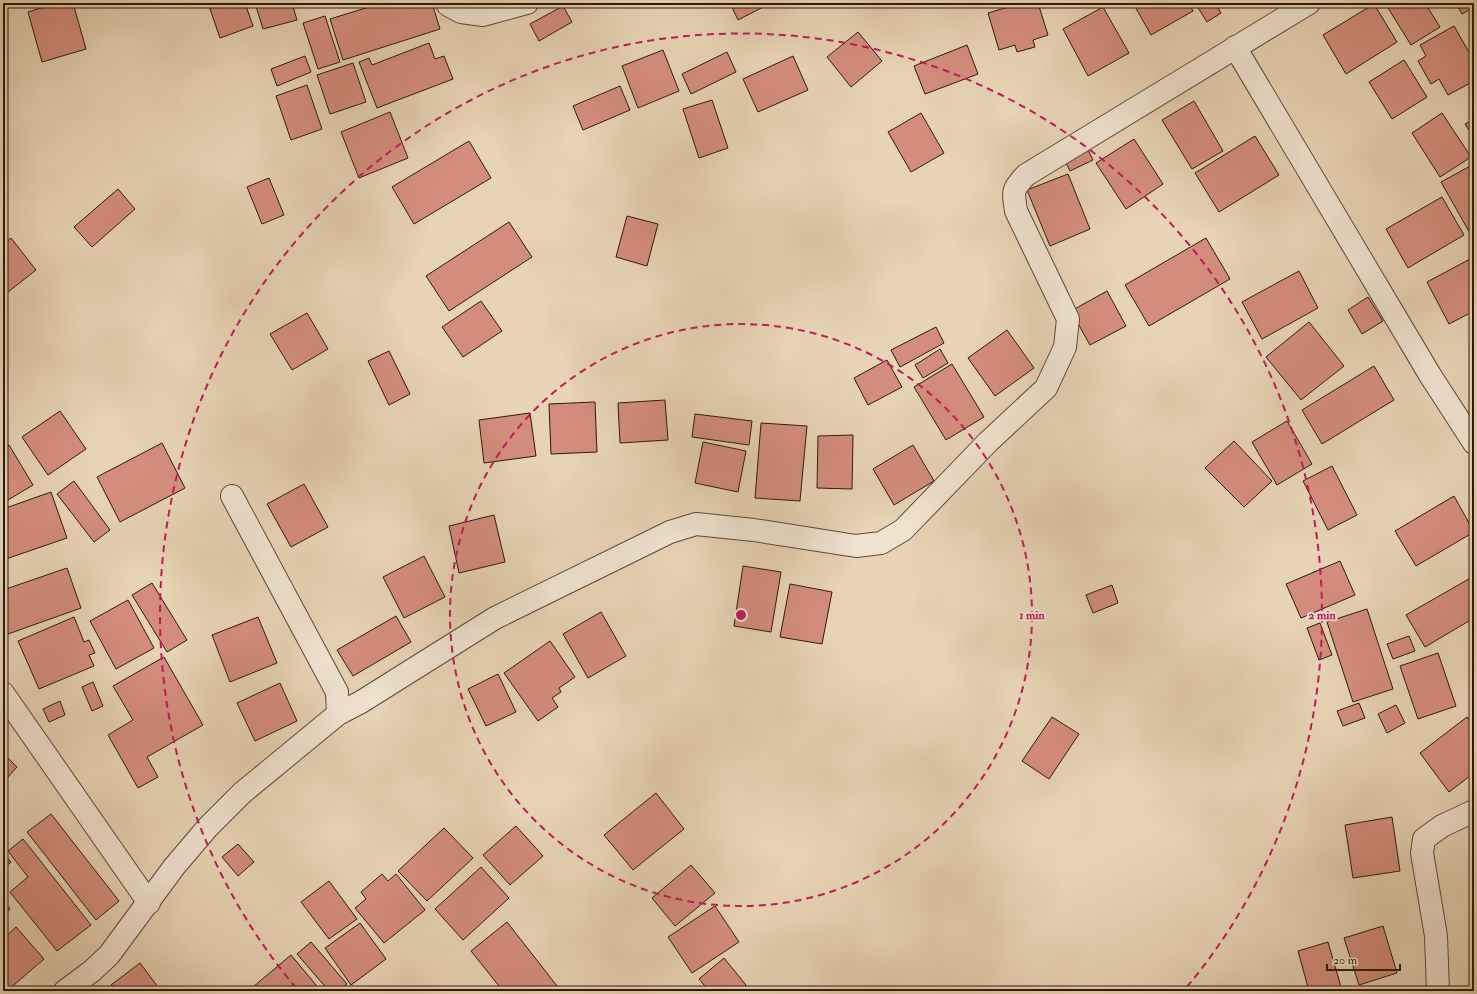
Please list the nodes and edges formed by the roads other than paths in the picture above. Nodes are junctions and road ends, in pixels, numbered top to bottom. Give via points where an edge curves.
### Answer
1 (448, 3) edge
2 (527, 3) edge
3 (1309, 3) edge
4 (1236, 48) junction
5 (1474, 443) edge
6 (232, 496) dead end
7 (3, 693) edge
8 (338, 714) junction
9 (1474, 811) edge
10 (149, 903) junction
11 (65, 991) edge
12 (1438, 991) edge

1 - 2 street via 461,12 483,15
3 - 4 street
4 - 5 street via 1426,368
4 - 8 street via 1026,174 1016,186 1013,193 1016,211 1068,320 1065,347 1046,388 988,442 903,530 881,543 856,546 696,524 670,532 495,618
6 - 8 street via 337,692
7 - 10 street
8 - 10 street via 242,793 208,827
9 - 12 street via 1442,826 1424,839 1422,853 1436,936
10 - 11 street via 109,955

